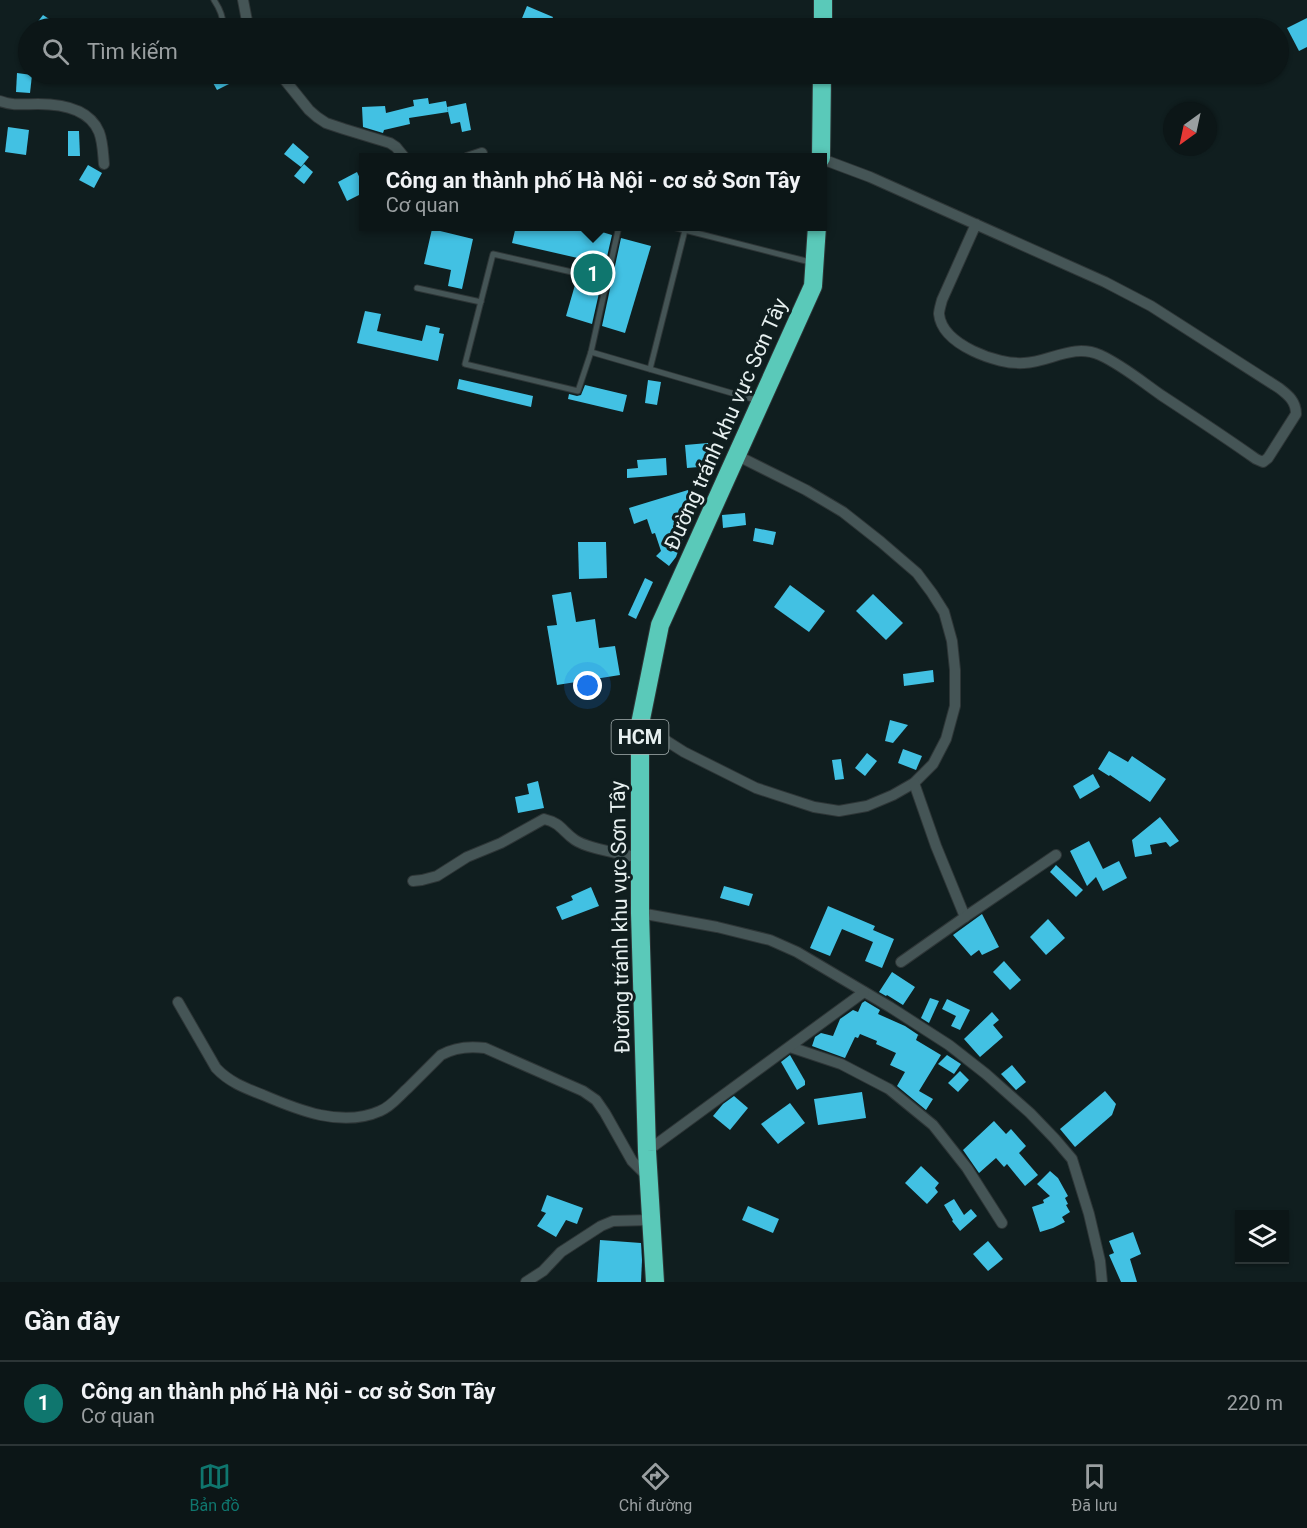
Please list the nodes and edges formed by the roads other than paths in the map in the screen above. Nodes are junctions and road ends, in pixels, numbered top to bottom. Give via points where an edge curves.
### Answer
1 (214, 0) edge
2 (243, 0) edge
3 (823, 0) edge
4 (222, 18) edge
5 (246, 18) edge
6 (823, 18) edge
7 (288, 84) edge
8 (822, 84) edge
9 (0, 101) edge
10 (401, 153) edge
11 (822, 153) edge
12 (827, 160) edge
13 (104, 164) dead end
14 (976, 224) junction
15 (618, 231) edge
16 (685, 231) edge
17 (689, 231) edge
18 (817, 231) edge
19 (814, 263) junction
20 (607, 280) junction
21 (417, 288) dead end
22 (481, 302) junction
23 (591, 352) junction
24 (650, 369) junction
25 (760, 402) junction
26 (736, 454) junction
27 (640, 724) junction
28 (914, 783) junction
29 (1056, 855) dead end
30 (640, 858) junction
31 (413, 880) dead end
32 (640, 913) junction
33 (965, 917) junction
34 (901, 962) dead end
35 (864, 992) junction
36 (178, 1002) dead end
37 (790, 1047) junction
38 (647, 1151) junction
39 (649, 1178) junction
40 (651, 1220) junction
41 (1002, 1223) dead end
42 (526, 1282) edge
43 (655, 1282) edge
44 (1102, 1282) edge

1 - 4 lane
2 - 5 street
3 - 6 highway
7 - 10 street via 326,123 390,143
8 - 11 highway
9 - 13 street via 15,105 55,104 83,113 99,131
12 - 14 street
14 - 14 street via 939,313 943,326 959,343 987,357 1014,363 1089,350 1120,366 1256,459 1263,462 1268,458 1296,414 1294,402 1279,388 1151,306
15 - 20 lane
16 - 24 lane
17 - 19 lane
18 - 19 highway, Đường tránh khu vực Sơn Tây / HCM
19 - 25 highway, Đường tránh khu vực Sơn Tây / HCM via 813,286
20 - 22 lane via 493,254
20 - 23 lane
21 - 22 lane
22 - 23 lane via 465,364 578,391
23 - 24 lane
24 - 25 lane
25 - 26 highway, Đường tránh khu vực Sơn Tây / HCM
26 - 27 highway, Đường tránh khu vực Sơn Tây / HCM via 660,625
26 - 28 street via 843,513 916,573 944,612 956,670 955,706 946,740 933,764
27 - 28 street via 684,752 756,788 814,807 839,811 867,806
27 - 30 highway, Đường tránh khu vực Sơn Tây / HCM
28 - 33 street
29 - 33 street
30 - 31 street via 576,841 555,821 544,819 437,876
30 - 32 highway, Đường tránh khu vực Sơn Tây / HCM
32 - 35 street via 770,940
32 - 38 highway, Đường tránh khu vực Sơn Tây / HCM
33 - 34 street
35 - 37 street
35 - 44 street via 949,1045 1030,1113 1061,1146 1071,1159 1081,1186
36 - 39 street via 224,1076 293,1108 326,1116 349,1118 382,1111 441,1055 451,1049 485,1048 596,1100 632,1161
37 - 38 street
37 - 41 street via 841,1064 889,1089 933,1125 967,1168
38 - 39 highway, Đường tránh khu vực Sơn Tây / HCM
39 - 40 highway, Đường tránh khu vực Sơn Tây / HCM
40 - 42 street via 613,1221 601,1226 561,1252
40 - 43 highway, Đường tránh khu vực Sơn Tây / HCM

